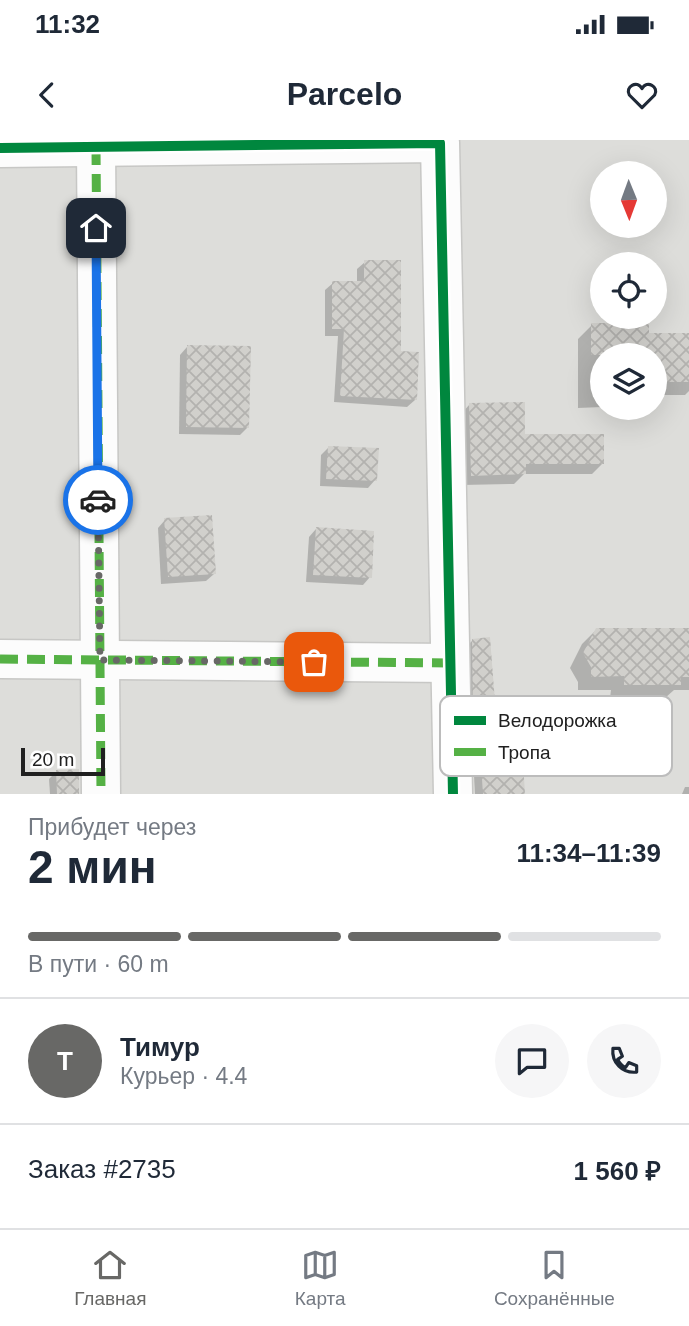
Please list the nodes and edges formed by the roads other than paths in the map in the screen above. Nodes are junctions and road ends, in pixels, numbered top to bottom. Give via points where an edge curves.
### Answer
1 (96, 147) junction
2 (0, 148) edge
3 (0, 659) edge
4 (100, 660) junction
5 (449, 663) junction
6 (450, 696) edge
7 (452, 776) edge
8 (100, 794) edge
9 (453, 794) edge

1 - 2 street
1 - 4 street
1 - 5 street via 440,143
3 - 4 street
4 - 5 street
4 - 8 street
5 - 6 street
7 - 9 street

